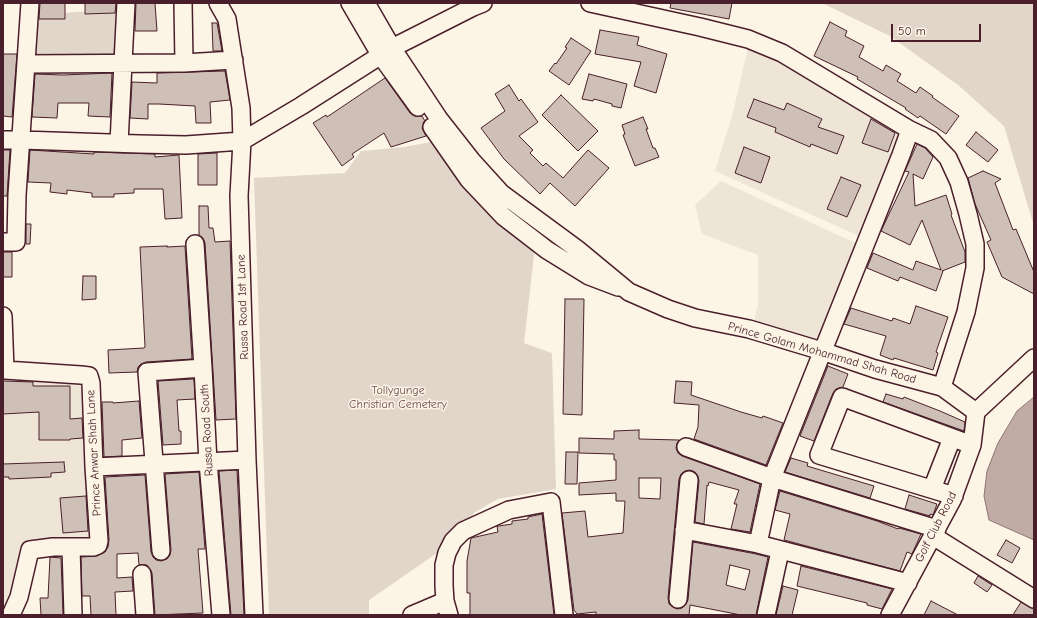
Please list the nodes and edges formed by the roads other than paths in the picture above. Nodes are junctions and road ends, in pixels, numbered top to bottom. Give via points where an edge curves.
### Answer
1 (30, 3) edge
2 (126, 3) edge
3 (183, 3) edge
4 (218, 3) edge
5 (350, 3) edge
6 (366, 3) edge
7 (482, 3) edge
8 (590, 3) edge
9 (386, 52) junction
10 (234, 60) junction
11 (124, 63) junction
12 (184, 63) junction
13 (26, 64) junction
14 (910, 130) junction
15 (3, 140) edge
16 (22, 140) junction
17 (242, 141) junction
18 (119, 143) junction
19 (3, 242) edge
20 (195, 244) dead end
21 (3, 316) edge
22 (822, 351) junction
23 (1034, 358) edge
24 (203, 368) junction
25 (942, 387) junction
26 (976, 412) junction
27 (952, 438) junction
28 (972, 445) junction
29 (686, 447) dead end
30 (247, 460) junction
31 (208, 462) junction
32 (154, 464) junction
33 (94, 466) junction
34 (772, 478) junction
35 (689, 480) dead end
36 (932, 489) junction
37 (954, 496) junction
38 (684, 530) junction
39 (935, 532) junction
40 (758, 544) junction
41 (70, 547) junction
42 (161, 550) dead end
43 (780, 551) junction
44 (142, 574) dead end
45 (908, 582) junction
46 (678, 599) dead end
47 (1034, 599) edge
48 (447, 608) edge
49 (11, 615) edge
50 (73, 615) edge
51 (145, 615) edge
52 (221, 615) edge
53 (254, 615) edge
54 (412, 615) edge
55 (564, 615) edge
56 (766, 615) edge
57 (890, 615) edge

1 - 13 street
2 - 11 street
3 - 12 street
4 - 10 street, Russa Road 1st Lane via 227,18
5 - 9 street
6 - 9 street, Prince Golam Mohammad Shah Road
7 - 9 street
8 - 14 street via 748,39 782,53
9 - 17 street
9 - 22 street, Prince Golam Mohammad Shah Road via 472,161 502,193 629,292 668,310 749,329
10 - 12 street
10 - 17 street, Russa Road 1st Lane via 241,108
11 - 12 street
11 - 13 street
11 - 18 street
13 - 16 street
14 - 22 street
14 - 25 street via 931,140 948,158 959,182 975,244 975,268 966,312
15 - 16 street
16 - 18 street
16 - 19 street via 16,242
17 - 18 street via 186,145
17 - 30 street, Russa Road 1st Lane via 239,196
20 - 24 street, Russa Road South
21 - 33 street, Prince Anwar Shah Lane via 5,370 89,376
22 - 25 street, Prince Golam Mohammad Shah Road via 875,369
22 - 34 street
23 - 26 street
24 - 31 street, Russa Road South
24 - 32 street via 147,372
25 - 26 street, Prince Golam Mohammad Shah Road
26 - 28 street, Golf Club Road
27 - 28 street
27 - 36 street
27 - 36 street via 842,397 820,455
28 - 37 street, Golf Club Road
29 - 34 street
30 - 31 street
30 - 53 street, Russa Road 1st Lane
31 - 32 street
31 - 52 street, Russa Road South
32 - 33 street
32 - 42 street
33 - 41 street, Prince Anwar Shah Lane via 100,541 98,546 93,548
34 - 39 street
34 - 40 street
35 - 38 street
36 - 37 street
37 - 39 street, Golf Club Road
38 - 40 street
38 - 46 street
39 - 45 street, Golf Club Road
39 - 47 street
40 - 43 street
41 - 49 street, Prince Anwar Shah Lane via 30,550 19,597
41 - 50 street
43 - 45 street
43 - 56 street
44 - 51 street
45 - 57 street, Golf Club Road
48 - 54 street
48 - 55 street via 444,565 453,541 463,531 509,510 551,502

